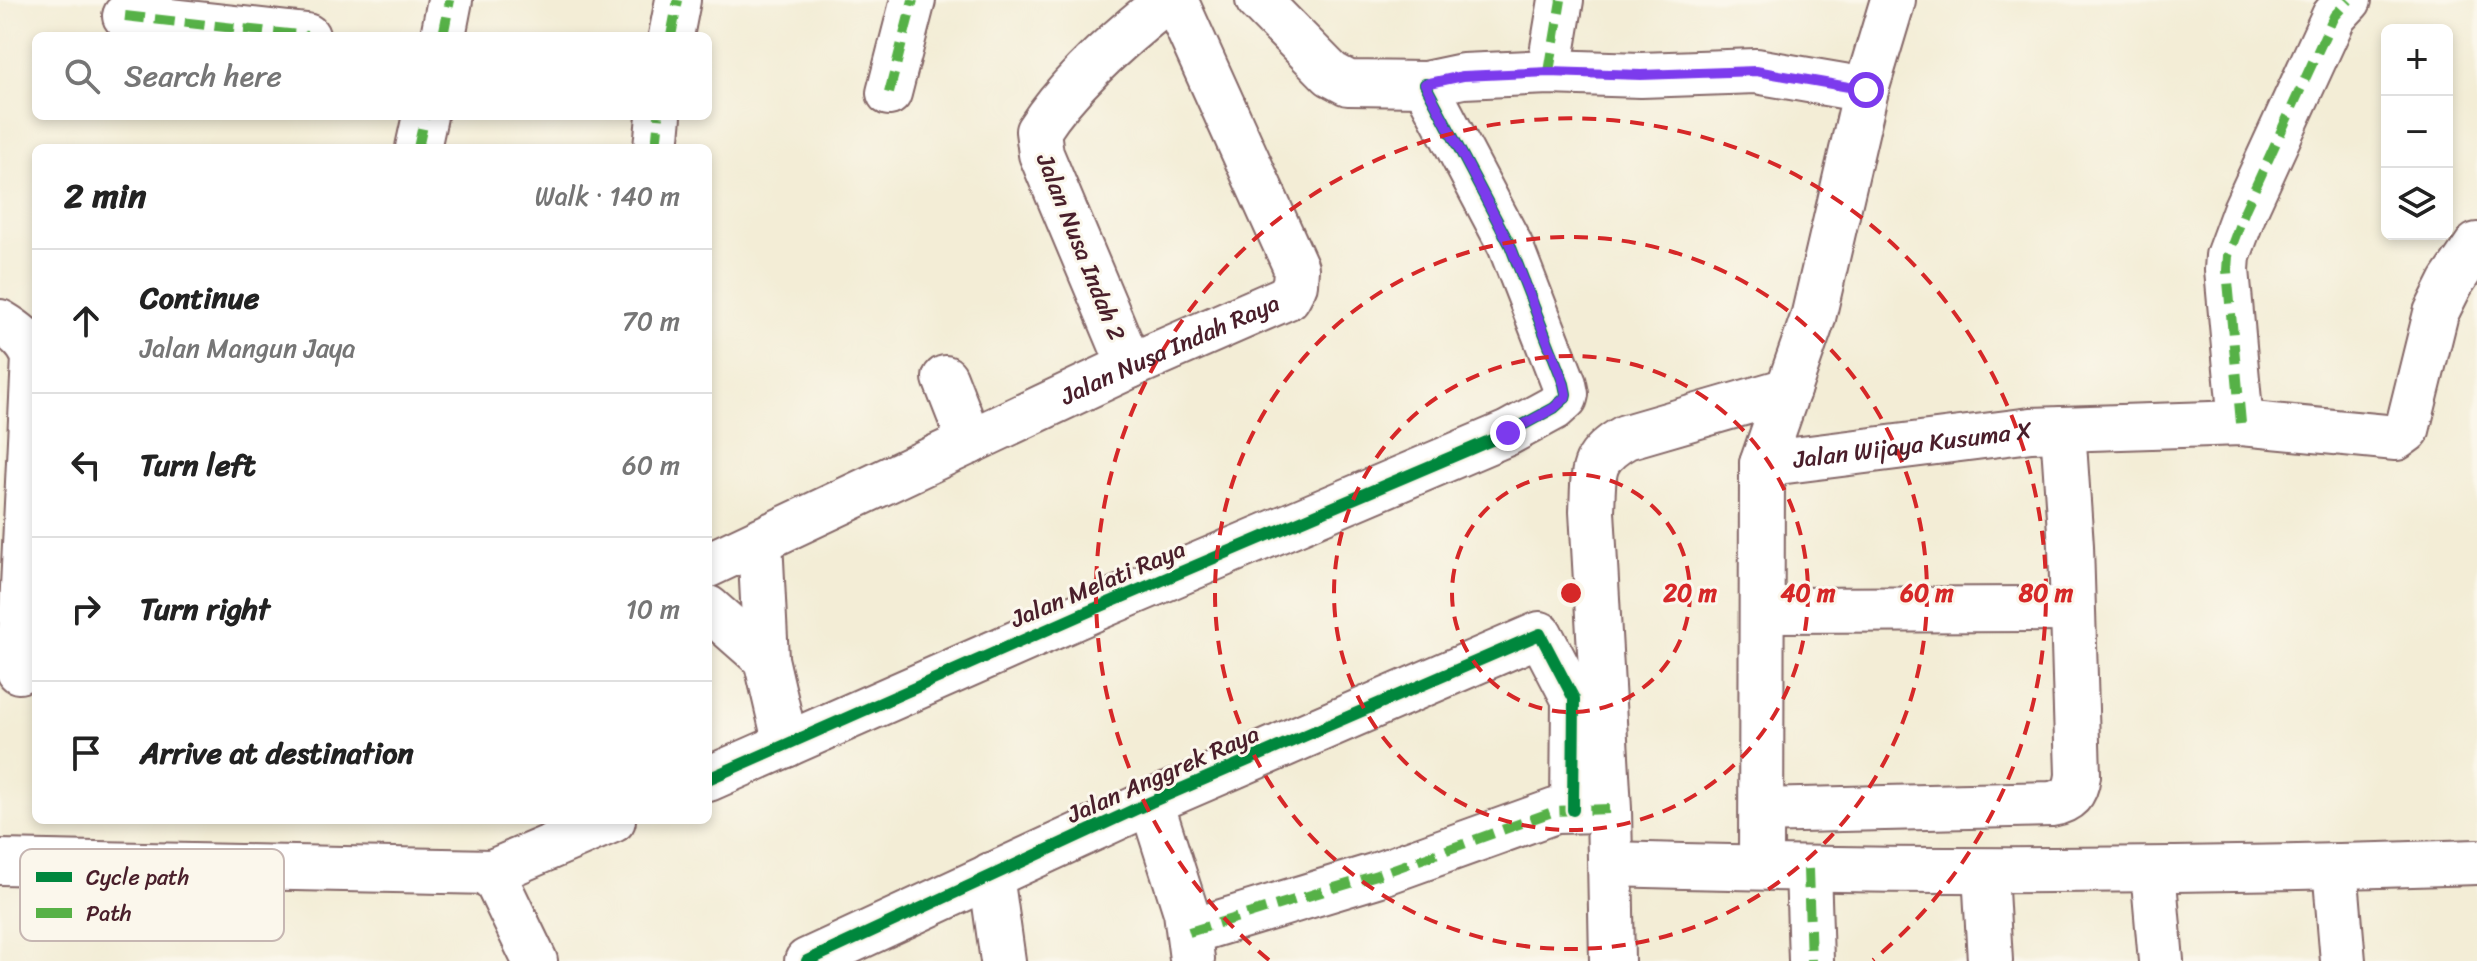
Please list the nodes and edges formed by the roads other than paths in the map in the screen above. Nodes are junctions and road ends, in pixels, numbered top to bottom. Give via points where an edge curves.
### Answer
1 (450, 0) edge
2 (678, 0) edge
3 (913, 0) edge
4 (1168, 0) edge
5 (1175, 0) edge
6 (1258, 0) edge
7 (1561, 0) edge
8 (1893, 0) edge
9 (2349, 0) edge
10 (125, 16) dead end
11 (271, 32) edge
12 (444, 32) edge
13 (672, 32) edge
14 (1549, 72) junction
15 (1425, 84) junction
16 (1866, 90) junction
17 (889, 93) dead end
18 (424, 120) edge
19 (659, 120) edge
20 (419, 144) edge
21 (656, 144) edge
22 (2477, 245) edge
23 (0, 322) edge
24 (32, 352) edge
25 (1130, 366) junction
26 (945, 378) dead end
27 (1788, 390) junction
28 (32, 396) edge
29 (2241, 423) junction
30 (2063, 429) junction
31 (970, 442) junction
32 (1762, 464) junction
33 (760, 541) junction
34 (712, 563) edge
35 (2072, 609) junction
36 (1763, 610) junction
37 (712, 612) edge
38 (766, 659) junction
39 (18, 671) edge
40 (786, 745) junction
41 (712, 777) edge
42 (1151, 802) junction
43 (1591, 810) junction
44 (1763, 811) junction
45 (604, 824) edge
46 (0, 862) edge
47 (20, 862) edge
48 (2477, 862) edge
49 (1625, 865) junction
50 (1761, 867) junction
51 (2335, 867) junction
52 (284, 868) edge
53 (1808, 869) junction
54 (2153, 870) junction
55 (492, 872) junction
56 (1985, 872) junction
57 (991, 875) junction
58 (1191, 946) edge
59 (813, 960) edge
60 (535, 961) edge
61 (1003, 961) edge
62 (1612, 961) edge
63 (1641, 961) edge
64 (1811, 961) edge
65 (1990, 961) edge
66 (2161, 961) edge
67 (2343, 961) edge

1 - 12 street
2 - 13 street
3 - 17 street
4 - 25 street, Jalan Nusa Indah 2 via 1077,84 1041,127 1038,138
5 - 25 street, Jalan Nusa Indah Raya via 1296,268 1295,284 1288,297
6 - 15 street via 1331,74 1348,83
7 - 14 street
8 - 16 street
9 - 29 street via 2334,16 2228,256
10 - 11 street
14 - 15 street via 1463,76
14 - 16 street via 1756,71
15 - 40 street, Jalan Melati Raya via 1510,245 1564,384 1561,403 1508,433
16 - 27 street via 1813,318
18 - 20 street
19 - 21 street
22 - 29 street, Jalan Wijaya Kusuma X via 2436,313 2402,435 2386,439
23 - 24 street via 17,332
25 - 31 street, Jalan Nusa Indah Raya
26 - 31 street
27 - 32 street
27 - 43 street via 1626,437 1609,446 1594,466
28 - 39 street
29 - 30 street, Jalan Wijaya Kusuma X
30 - 32 street, Jalan Wijaya Kusuma X
30 - 35 street
31 - 33 street, Jalan Nusa Indah Raya
32 - 36 street
33 - 34 street, Jalan Nusa Indah Raya
33 - 38 street
35 - 36 street
35 - 44 street via 2078,775 2071,797 2051,804
36 - 44 street
37 - 38 street
38 - 40 street
40 - 41 street, Jalan Melati Raya
42 - 43 street, Jalan Anggrek Raya via 1540,634 1574,699
42 - 57 street, Jalan Anggrek Raya
42 - 58 street via 1186,912
43 - 49 street
43 - 58 street via 1555,811
44 - 50 street
45 - 55 street
46 - 47 street
48 - 51 street
49 - 50 street
49 - 62 street
49 - 63 street
50 - 53 street
51 - 54 street
51 - 67 street
52 - 55 street
53 - 56 street
53 - 64 street
54 - 56 street
54 - 66 street
55 - 60 street
56 - 65 street
57 - 59 street, Jalan Anggrek Raya
57 - 61 street

